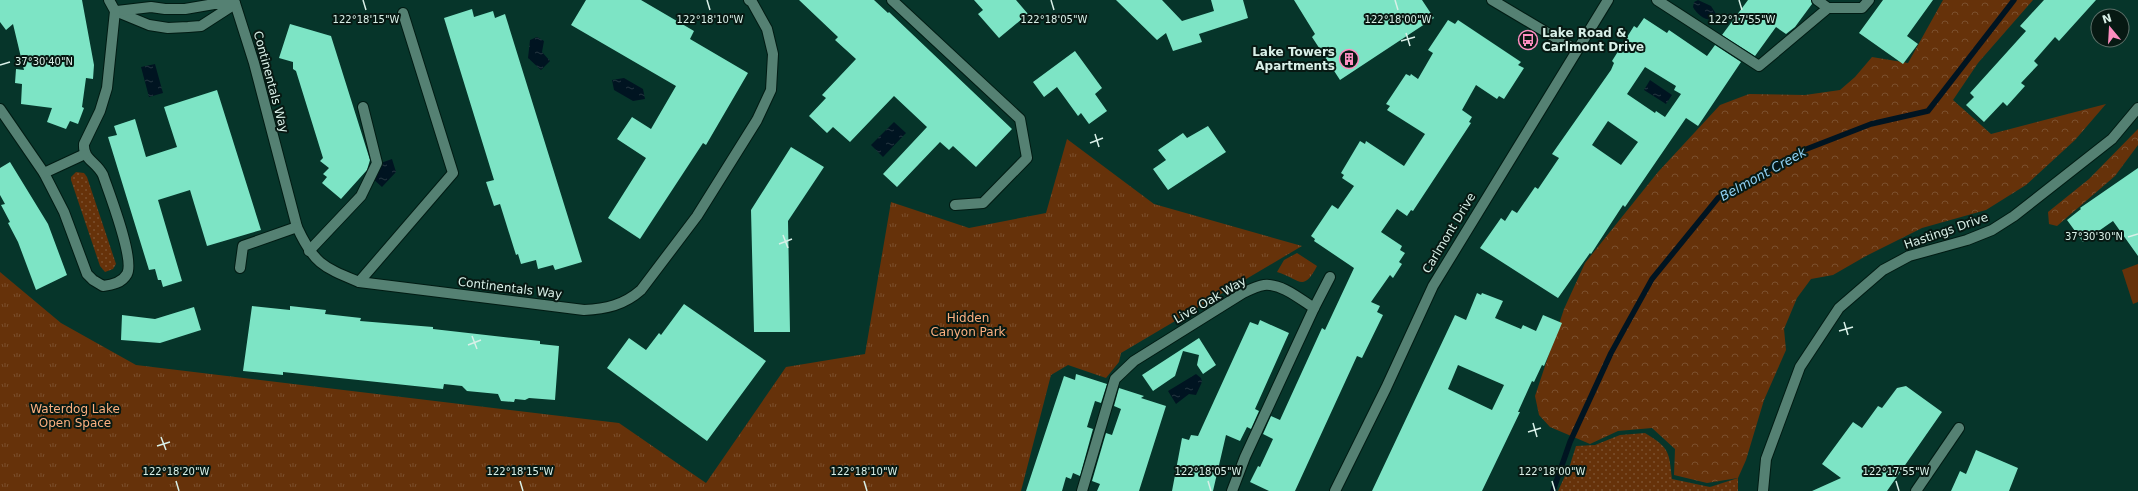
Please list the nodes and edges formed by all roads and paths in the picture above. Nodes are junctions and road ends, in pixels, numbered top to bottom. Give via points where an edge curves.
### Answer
1 (109, 0) edge
2 (892, 0) edge
3 (1492, 0) edge
4 (1608, 0) edge
5 (1657, 0) edge
6 (1817, 0) edge
7 (1868, 0) edge
8 (752, 1) edge
9 (234, 2) edge
10 (1828, 8) junction
11 (115, 11) junction
12 (403, 12) dead end
13 (1576, 50) junction
14 (363, 107) dead end
15 (2138, 108) edge
16 (0, 109) edge
17 (84, 154) junction
18 (44, 173) junction
19 (955, 205) dead end
20 (297, 227) junction
21 (308, 251) junction
22 (240, 268) dead end
23 (1330, 276) dead end
24 (360, 282) junction
25 (1314, 308) junction
26 (1959, 428) dead end
27 (1082, 491) edge
28 (1232, 491) edge
29 (1335, 491) edge
30 (1762, 491) edge
31 (1916, 491) edge

1 - 11 street
2 - 19 street via 1020,119 1027,158 983,202
3 - 13 street
4 - 13 street, Carlmont Drive
5 - 10 street via 1759,66
6 - 10 street
7 - 10 street via 1862,8
8 - 24 street, Continentals Way via 767,29 773,54 771,90 757,120 697,216 641,290 631,298 603,309 584,310
9 - 11 street via 185,9 151,7
9 - 11 street via 201,26 188,27 168,28 149,25
9 - 20 street, Continentals Way via 254,63
11 - 17 street via 107,88 100,112 84,144
12 - 24 street via 452,173
13 - 29 street, Carlmont Drive via 1433,286
14 - 21 street via 377,163 361,196
15 - 30 street, Hastings Drive via 2112,139 2014,216 1992,230 1967,240 1909,256 1883,270 1839,308 1800,367 1766,459
16 - 18 street
17 - 18 street
17 - 18 street via 97,165 103,175 128,254 127,273 120,282 103,286 87,274 64,212
20 - 21 street, Continentals Way
20 - 22 street via 243,246
21 - 24 street, Continentals Way via 330,270
23 - 25 street
25 - 27 street, Live Oak Way via 1280,288 1262,285 1243,293 1128,366 1115,379
25 - 28 street via 1244,457
26 - 31 street

